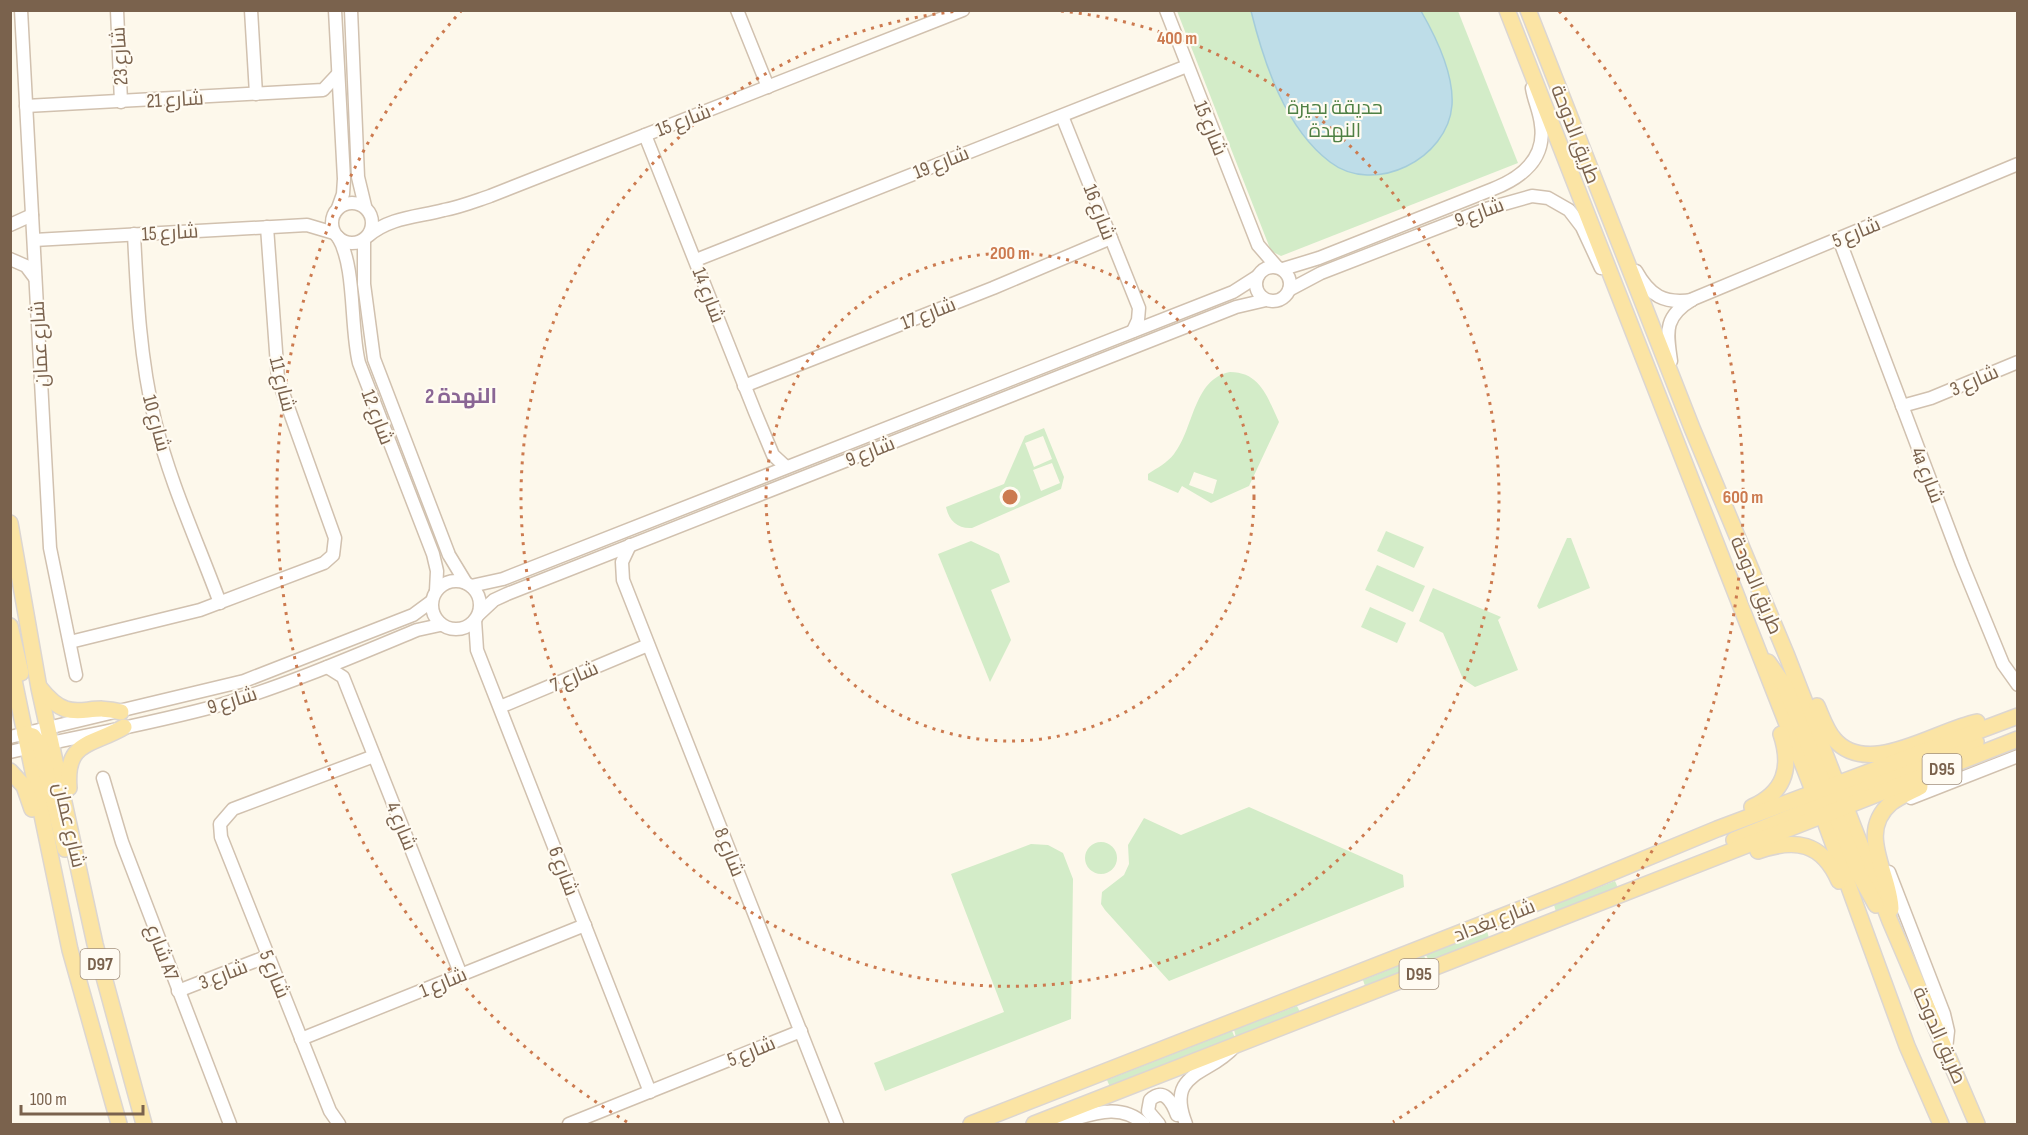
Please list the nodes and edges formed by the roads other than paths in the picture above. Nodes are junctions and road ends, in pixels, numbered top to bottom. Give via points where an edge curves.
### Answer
1 (21, 10) edge
2 (117, 10) edge
3 (251, 10) edge
4 (335, 10) edge
5 (351, 10) edge
6 (737, 10) edge
7 (963, 10) edge
8 (1166, 10) edge
9 (1507, 10) edge
10 (1528, 10) edge
11 (1534, 10) edge
12 (1537, 34) junction
13 (1186, 66) junction
14 (1531, 69) junction
15 (338, 75) junction
16 (768, 87) junction
17 (323, 90) junction
18 (256, 94) junction
19 (339, 101) junction
20 (121, 102) junction
21 (26, 106) junction
22 (1062, 116) junction
23 (645, 135) junction
24 (2018, 164) edge
25 (366, 208) junction
26 (336, 212) junction
27 (32, 214) junction
28 (400, 219) junction
29 (10, 225) edge
30 (307, 225) junction
31 (267, 227) junction
32 (134, 234) junction
33 (336, 235) junction
34 (366, 238) junction
35 (1111, 238) junction
36 (34, 240) junction
37 (1837, 240) junction
38 (1258, 245) junction
39 (1621, 249) junction
40 (10, 259) edge
41 (696, 260) junction
42 (1280, 268) junction
43 (1259, 274) junction
44 (36, 280) junction
45 (1289, 290) junction
46 (1693, 299) junction
47 (1266, 300) junction
48 (1623, 303) junction
49 (1139, 308) junction
50 (1157, 321) junction
51 (1133, 331) junction
52 (1085, 350) junction
53 (2018, 362) edge
54 (1671, 375) junction
55 (744, 386) junction
56 (1036, 386) junction
57 (1903, 410) junction
58 (773, 455) junction
59 (786, 467) junction
60 (771, 473) junction
61 (10, 523) edge
62 (630, 545) junction
63 (591, 561) junction
64 (623, 580) junction
65 (469, 585) junction
66 (434, 596) junction
67 (220, 603) junction
68 (477, 617) junction
69 (10, 626) edge
70 (445, 627) junction
71 (70, 642) junction
72 (648, 645) junction
73 (477, 650) junction
74 (1760, 655) junction
75 (1787, 656) junction
76 (350, 658) junction
77 (10, 661) edge
78 (327, 667) junction
79 (76, 675) dead end
80 (343, 677) junction
81 (2018, 685) edge
82 (39, 688) junction
83 (500, 707) junction
84 (1780, 707) junction
85 (121, 712) junction
86 (2012, 718) edge
87 (124, 727) junction
88 (2018, 739) edge
89 (28, 740) edge
90 (374, 756) junction
91 (2018, 756) edge
92 (1940, 770) junction
93 (10, 771) edge
94 (103, 778) dead end
95 (1830, 800) junction
96 (67, 812) junction
97 (1717, 829) junction
98 (47, 842) junction
99 (1720, 856) junction
100 (83, 883) junction
101 (1638, 888) junction
102 (1856, 904) junction
103 (1890, 921) junction
104 (585, 925) junction
105 (268, 956) junction
106 (461, 975) junction
107 (178, 991) junction
108 (801, 1031) junction
109 (301, 1039) junction
110 (1235, 1046) junction
111 (1946, 1049) junction
112 (650, 1092) junction
113 (330, 1111) junction
114 (119, 1125) edge
115 (144, 1125) edge
116 (230, 1125) edge
117 (333, 1125) edge
118 (339, 1125) edge
119 (569, 1125) edge
120 (837, 1125) edge
121 (971, 1125) edge
122 (1034, 1125) edge
123 (1055, 1125) edge
124 (1144, 1125) edge
125 (1159, 1125) edge
126 (1181, 1125) edge
127 (1186, 1125) edge
128 (1941, 1125) edge
129 (1977, 1125) edge

1 - 21 street, شارع عمان
2 - 20 street, شارع 23
3 - 18 street
4 - 15 street
5 - 25 street via 358,177
6 - 16 street
7 - 16 street, شارع 15
8 - 13 street, شارع 15
9 - 14 main road, طريق الدوحة
10 - 12 main road, طريق الدوحة
11 - 12 street
12 - 39 main road, طريق الدوحة
13 - 22 street, شارع 19
13 - 38 street, شارع 15
14 - 42 street, شارع 9 via 1542,133 1534,160 1520,175 1319,258
14 - 48 main road, طريق الدوحة
15 - 17 street
15 - 19 street
16 - 23 street, شارع 15
17 - 18 street, شارع 21
17 - 19 street
18 - 20 street, شارع 21
19 - 26 street via 344,187
20 - 21 street, شارع 21
21 - 27 street, شارع عمان
22 - 35 street, شارع 16
22 - 41 street, شارع 19
23 - 28 street, شارع 15 via 472,202
23 - 41 street, شارع 14
24 - 37 street, شارع 5
25 - 26 street via 351,202
25 - 28 street, شارع 15 via 380,216
25 - 34 street via 373,225
26 - 30 street, شارع 15
26 - 33 street
27 - 29 street
27 - 36 street, شارع عمان
28 - 34 street, شارع 15
30 - 31 street, شارع 15
30 - 33 street, شارع 15
31 - 32 street, شارع 15
31 - 67 street, شارع 11 via 278,379 336,544 333,555 318,564
32 - 36 street, شارع 15
32 - 67 street, شارع 10 via 139,330 156,424
33 - 34 street via 348,243
33 - 66 street, شارع 12 via 348,261 359,363 435,562
34 - 65 street, شارع 12 via 364,284 374,359 449,555
35 - 49 street, شارع 16
35 - 55 street, شارع 17
36 - 44 street, شارع عمان
37 - 46 street, شارع 5
37 - 57 street, 4a شارع
38 - 42 street, شارع 15
38 - 43 street, شارع 15
39 - 46 street, شارع 5 via 1652,294 1667,301
39 - 54 main road, طريق الدوحة
40 - 44 street via 26,266
41 - 55 street, شارع 14
42 - 43 street
42 - 45 street via 1290,278
43 - 47 street via 1256,287
43 - 50 street, شارع 9 via 1240,289
44 - 71 street, شارع عمان via 51,555
45 - 47 street via 1277,300
45 - 48 street, شارع 9 via 1321,273 1494,206 1540,196 1563,205 1578,221
46 - 54 street, شارع 5 via 1675,313 1667,330
47 - 56 street, شارع 9 via 1236,307
48 - 74 main road, طريق الدوحة
49 - 50 street
49 - 51 street
50 - 51 street, شارع 9
51 - 52 street, شارع 9
52 - 56 street via 1048,372
52 - 59 street, شارع 9
53 - 57 street, شارع 3 via 1931,398 1925,405
54 - 75 main road, طريق الدوحة
55 - 58 street, شارع 14
56 - 62 street, شارع 9
57 - 81 street, 4a شارع via 2003,664
58 - 59 street, شارع 14
58 - 60 street, شارع 14
59 - 60 street, شارع 9
60 - 65 street, شارع 9 via 494,582
61 - 82 main road, شارع عمان / D97
62 - 63 street, شارع 9
62 - 64 street, شارع 8 via 622,562
63 - 64 street via 610,566
63 - 68 street, شارع 9 via 501,597
64 - 72 street, شارع 8
65 - 66 street via 453,581
65 - 68 street via 479,596
66 - 70 street via 432,610
66 - 85 street, شارع 9 via 413,615 260,676
67 - 71 street, شارع 11
68 - 70 street via 468,627
68 - 73 street, شارع 6
69 - 89 main road via 30,714
70 - 73 street
70 - 76 street, شارع 9 via 417,630
71 - 79 street, شارع عمان
72 - 83 street, شارع 7
72 - 108 street, شارع 8
73 - 83 street, شارع 6
74 - 84 main road, طريق الدوحة
74 - 95 main road via 1785,686
75 - 86 main road via 1831,736 1855,753 1881,755 1969,723
75 - 95 main road, طريق الدوحة
76 - 78 street, شارع 9
76 - 80 street
77 - 89 main road, شارع عمان / D97
78 - 80 street
78 - 87 street, شارع 9 via 222,704
80 - 90 street, شارع 4
82 - 85 main road via 69,711
82 - 89 main road, شارع عمان / D97
83 - 104 street, شارع 6
84 - 95 main road, طريق الدوحة
84 - 97 main road via 1779,725 1787,758 1781,784 1764,801
85 - 89 street, شارع 9
86 - 95 main road via 1976,742
87 - 89 street, شارع 9
87 - 96 main road via 90,741 73,756 68,772
88 - 92 main road, شارع بغداد / D95
89 - 96 main road, شارع عمان / D97
89 - 98 main road, شارع عمان / D97
89 - 100 main road via 64,848
90 - 105 street, شارع 5 via 233,809 223,817 221,837
90 - 106 street, شارع 4
91 - 111 street via 1907,800 1891,812 1882,827 1884,858 1944,1014 1948,1031
92 - 95 main road, شارع بغداد / D95
92 - 103 main road via 1925,784 1890,804 1878,820 1875,843 1890,893
93 - 98 main road via 24,786
94 - 107 street, شارع A7 via 119,835
95 - 97 main road, شارع بغداد / D95
95 - 99 main road, شارع بغداد / D95
95 - 101 main road via 1675,864
95 - 102 main road, طريق الدوحة
95 - 103 main road via 1865,886
96 - 100 main road, شارع عمان / D97
97 - 121 main road, شارع بغداد / D95
98 - 114 main road, شارع عمان / D97 via 82,995
99 - 101 main road, شارع بغداد / D95
99 - 102 main road via 1745,856 1788,843 1810,848 1826,860
100 - 115 main road, شارع عمان / D97
101 - 110 main road, شارع بغداد / D95
102 - 128 main road, طريق الدوحة via 1907,1046
103 - 111 main road, طريق الدوحة
104 - 106 street, شارع 1
104 - 112 street, شارع 6
105 - 107 street, شارع 3
105 - 109 street, شارع 5
106 - 109 street, شارع 1
107 - 116 street, شارع A7
108 - 112 street, شارع 5
108 - 120 street, شارع 8
109 - 113 street, شارع 5
110 - 122 main road, شارع بغداد / D95
110 - 127 street via 1187,1082 1180,1100
111 - 129 main road, طريق الدوحة
112 - 119 street, شارع 5
113 - 117 street, شارع 5
113 - 118 street, شارع 5
123 - 124 street via 1113,1110 1130,1114
125 - 126 street via 1148,1107 1152,1098 1159,1095 1172,1101

